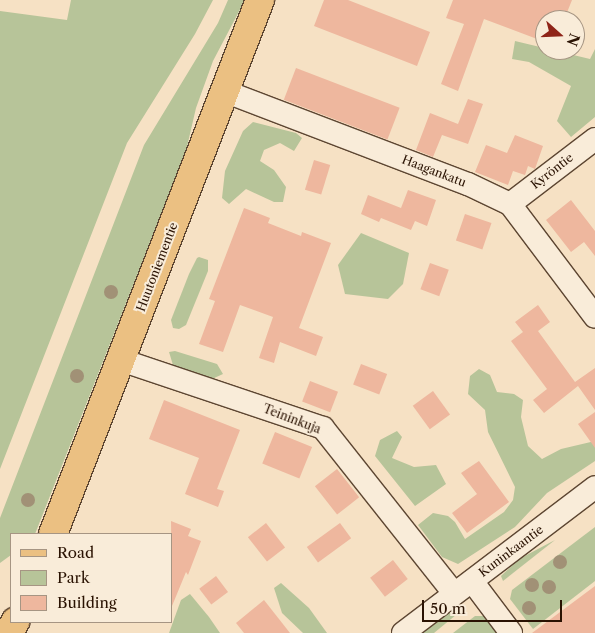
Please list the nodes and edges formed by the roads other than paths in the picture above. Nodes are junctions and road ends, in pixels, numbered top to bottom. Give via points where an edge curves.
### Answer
1 (260, 0) edge
2 (224, 90) junction
3 (595, 138) edge
4 (510, 204) junction
5 (595, 317) edge
6 (121, 360) junction
7 (595, 487) edge
8 (53, 533) edge
9 (463, 587) junction
10 (403, 633) edge
11 (512, 633) edge

1 - 2 main road, Huutoniementie
2 - 4 street, Haagankatu via 468,184
2 - 6 main road, Huutoniementie
3 - 4 street, Kyröntie
4 - 5 street, Haagankatu
6 - 8 main road, Huutoniementie
6 - 9 street, Teininkuja via 323,428
7 - 9 street, Kuninkaantie
9 - 10 street, Kuninkaantie
9 - 11 street, Teininkuja

